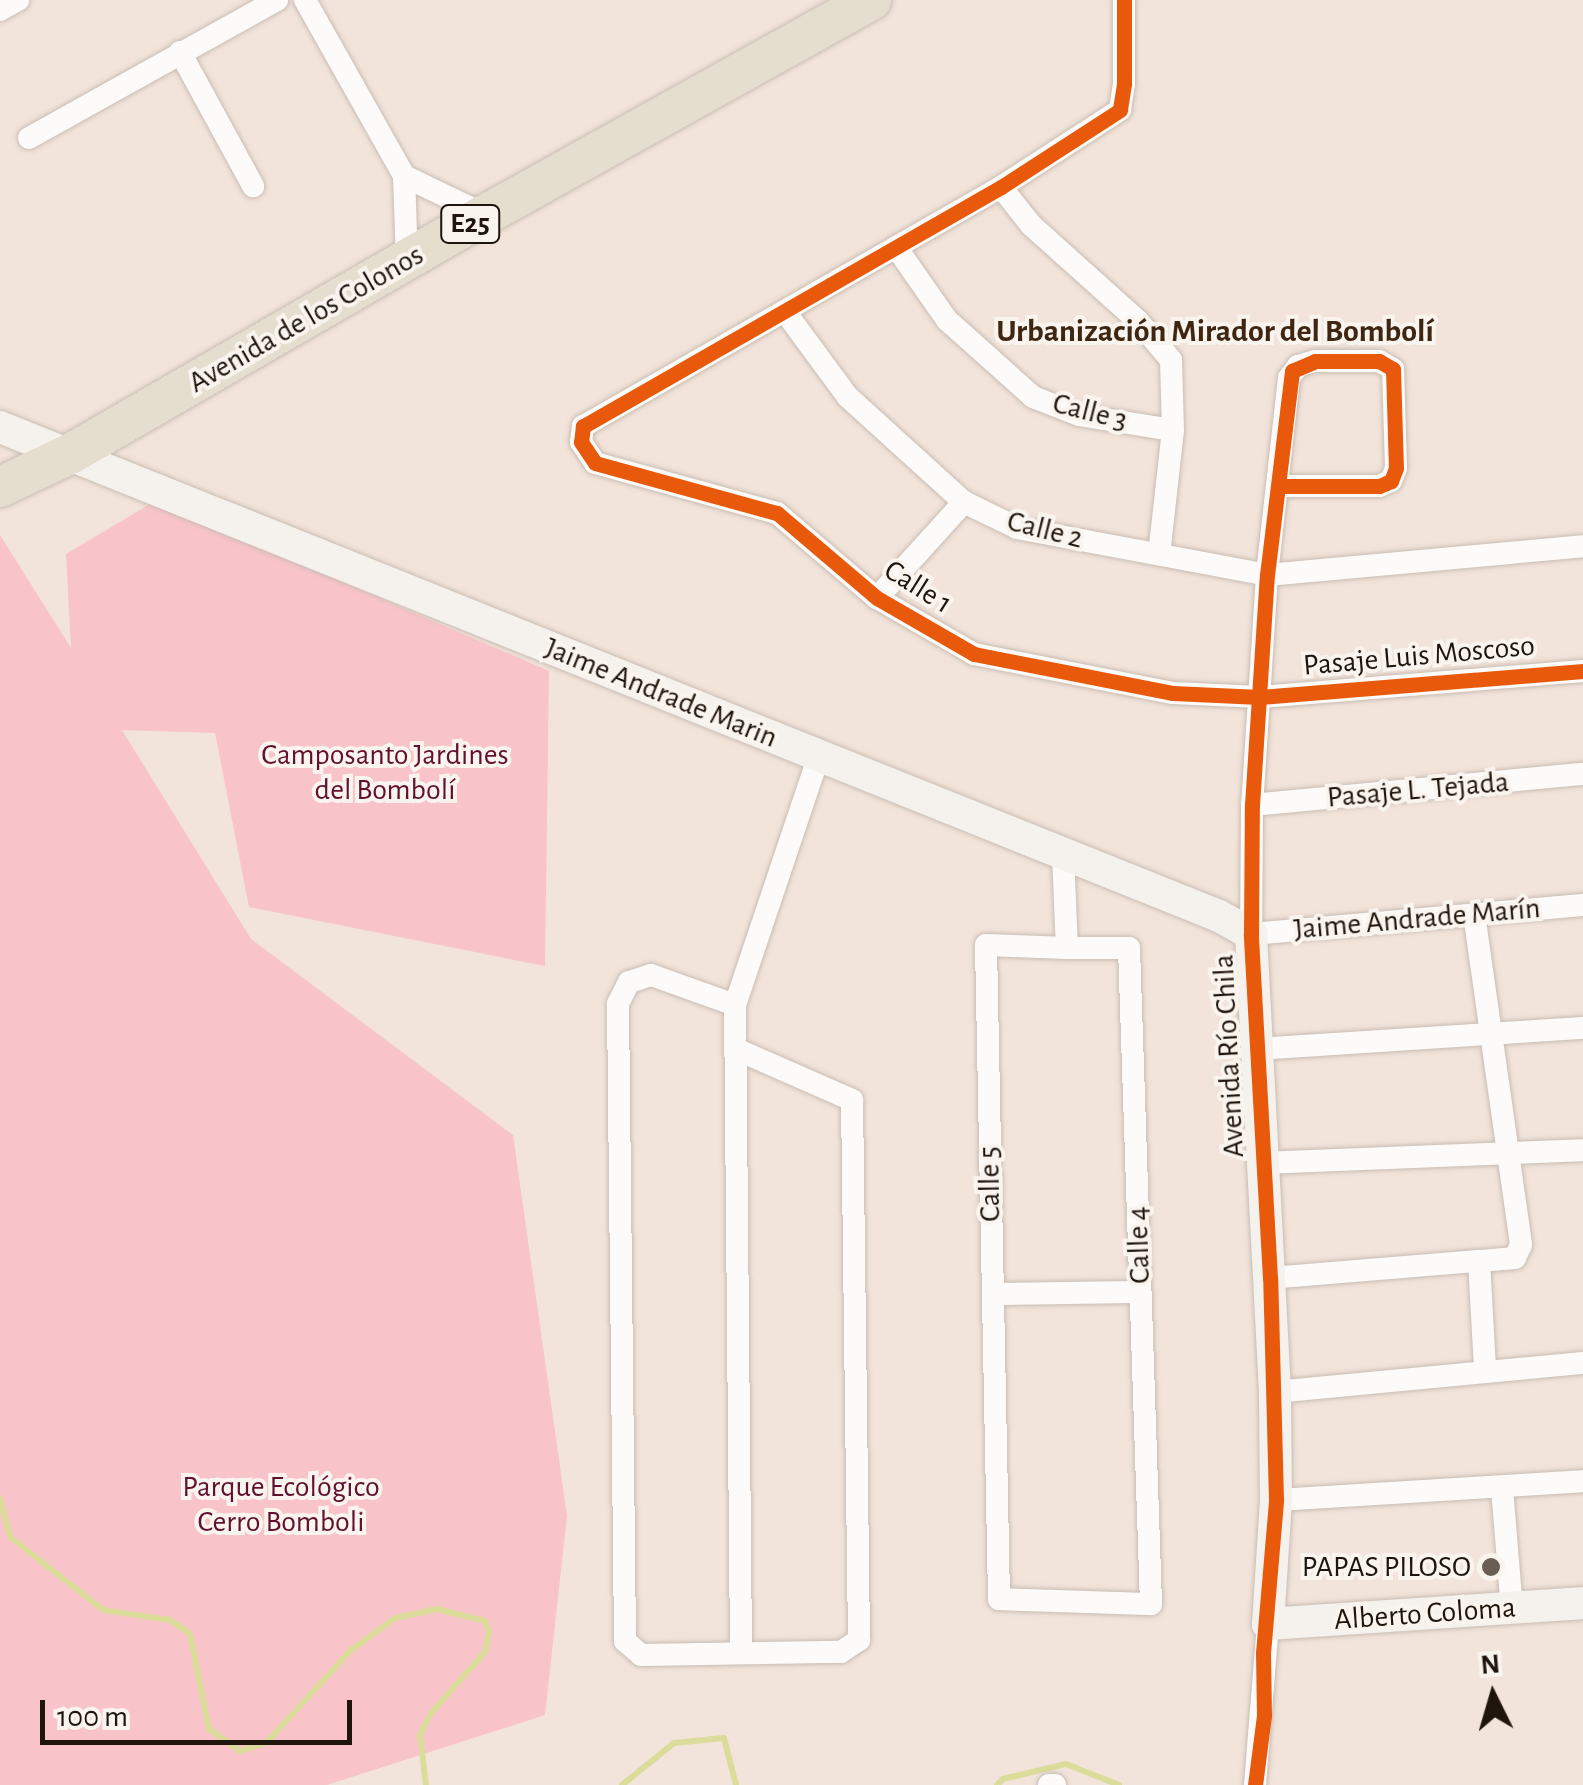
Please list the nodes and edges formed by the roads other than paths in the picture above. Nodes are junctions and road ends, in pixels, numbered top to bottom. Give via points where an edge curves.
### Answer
1 (18, 0) edge
2 (278, 0) edge
3 (305, 0) edge
4 (1124, 0) edge
5 (867, 1) edge
6 (0, 10) edge
7 (180, 52) junction
8 (28, 138) dead end
9 (404, 176) junction
10 (253, 186) dead end
11 (1001, 186) junction
12 (485, 215) junction
13 (896, 247) junction
14 (406, 262) junction
15 (786, 312) junction
16 (0, 427) edge
17 (1172, 430) junction
18 (72, 453) junction
19 (1280, 486) junction
20 (0, 487) edge
21 (964, 502) junction
22 (1583, 546) edge
23 (1159, 554) junction
24 (1267, 575) junction
25 (877, 598) junction
26 (1583, 671) edge
27 (1260, 697) junction
28 (819, 756) junction
29 (1583, 774) edge
30 (1252, 805) junction
31 (1063, 854) junction
32 (1583, 905) edge
33 (1474, 914) junction
34 (1250, 934) junction
35 (1067, 948) junction
36 (736, 1005) junction
37 (1583, 1028) edge
38 (1489, 1036) junction
39 (736, 1049) junction
40 (1256, 1049) junction
41 (1583, 1150) edge
42 (1508, 1157) junction
43 (1262, 1163) junction
44 (1480, 1261) junction
45 (1270, 1278) junction
46 (1140, 1292) junction
47 (993, 1294) junction
48 (1583, 1363) edge
49 (1486, 1370) junction
50 (1274, 1392) junction
51 (1583, 1482) edge
52 (1502, 1488) junction
53 (1276, 1500) junction
54 (999, 1599) joint
55 (1583, 1603) edge
56 (1512, 1608) junction
57 (1268, 1624) junction
58 (741, 1651) junction
59 (1255, 1785) edge

1 - 6 street
2 - 7 street
3 - 9 street
4 - 11 street via 1120,110
5 - 12 highway, Avenida de los Colonos / E25
7 - 8 street
7 - 10 street
9 - 12 street
9 - 14 street
11 - 13 street
11 - 17 street via 1031,224 1165,349 1173,372
12 - 14 highway, Avenida de los Colonos / E25
13 - 15 street
13 - 17 street, Calle 3 via 947,320 1033,397 1079,415
14 - 18 highway, Avenida de los Colonos / E25
15 - 21 street, Calle 2 via 848,398
15 - 25 street, Calle 1 via 584,426 581,442 595,463 777,513
16 - 18 street, Jaime Andrade Marin
17 - 23 street
18 - 20 highway, Avenida de los Colonos / E25
18 - 28 street, Jaime Andrade Marin
19 - 19 street, Avenida Río Chila via 1391,481 1393,369 1379,362 1315,361 1292,371
19 - 24 street, Avenida Río Chila
21 - 23 street, Calle 2 via 1016,528
21 - 25 street
22 - 24 street, Calle 2
23 - 24 street, Calle 2
24 - 27 street, Avenida Río Chila
25 - 27 street, Calle 1 via 974,654 1173,693
26 - 27 street, Pasaje Luis Moscoso
27 - 30 street, Avenida Río Chila
28 - 31 street, Jaime Andrade Marin
28 - 36 street
29 - 30 street, Pasaje L. Tejada
30 - 34 street, Avenida Río Chila
31 - 34 street, Jaime Andrade Marin
31 - 35 street
32 - 33 street, Jaime Andrade Marín
33 - 34 street, Jaime Andrade Marín
33 - 38 street
34 - 40 street, Avenida Río Chila
35 - 46 street, Calle 4 via 1129,948
35 - 47 street, Calle 5 via 986,944
36 - 39 street
36 - 58 street via 652,975 629,982 618,1004 625,1641 641,1655
37 - 38 street
38 - 40 street
38 - 42 street
39 - 58 street
39 - 58 street via 852,1100 860,1640 841,1652
40 - 43 street, Avenida Río Chila
41 - 42 street
42 - 43 street
42 - 44 street via 1520,1251 1511,1259
43 - 45 street, Avenida Río Chila
44 - 45 street
44 - 49 street
45 - 50 street, Avenida Río Chila
46 - 47 street
46 - 54 street, Calle 4 via 1150,1604
47 - 54 street, Calle 5
48 - 49 street
49 - 50 street
50 - 53 street, Avenida Río Chila
51 - 52 street
52 - 53 street
52 - 56 street
53 - 57 street, Avenida Río Chila
55 - 56 street, Alberto Coloma
56 - 57 street, Alberto Coloma
57 - 59 street

